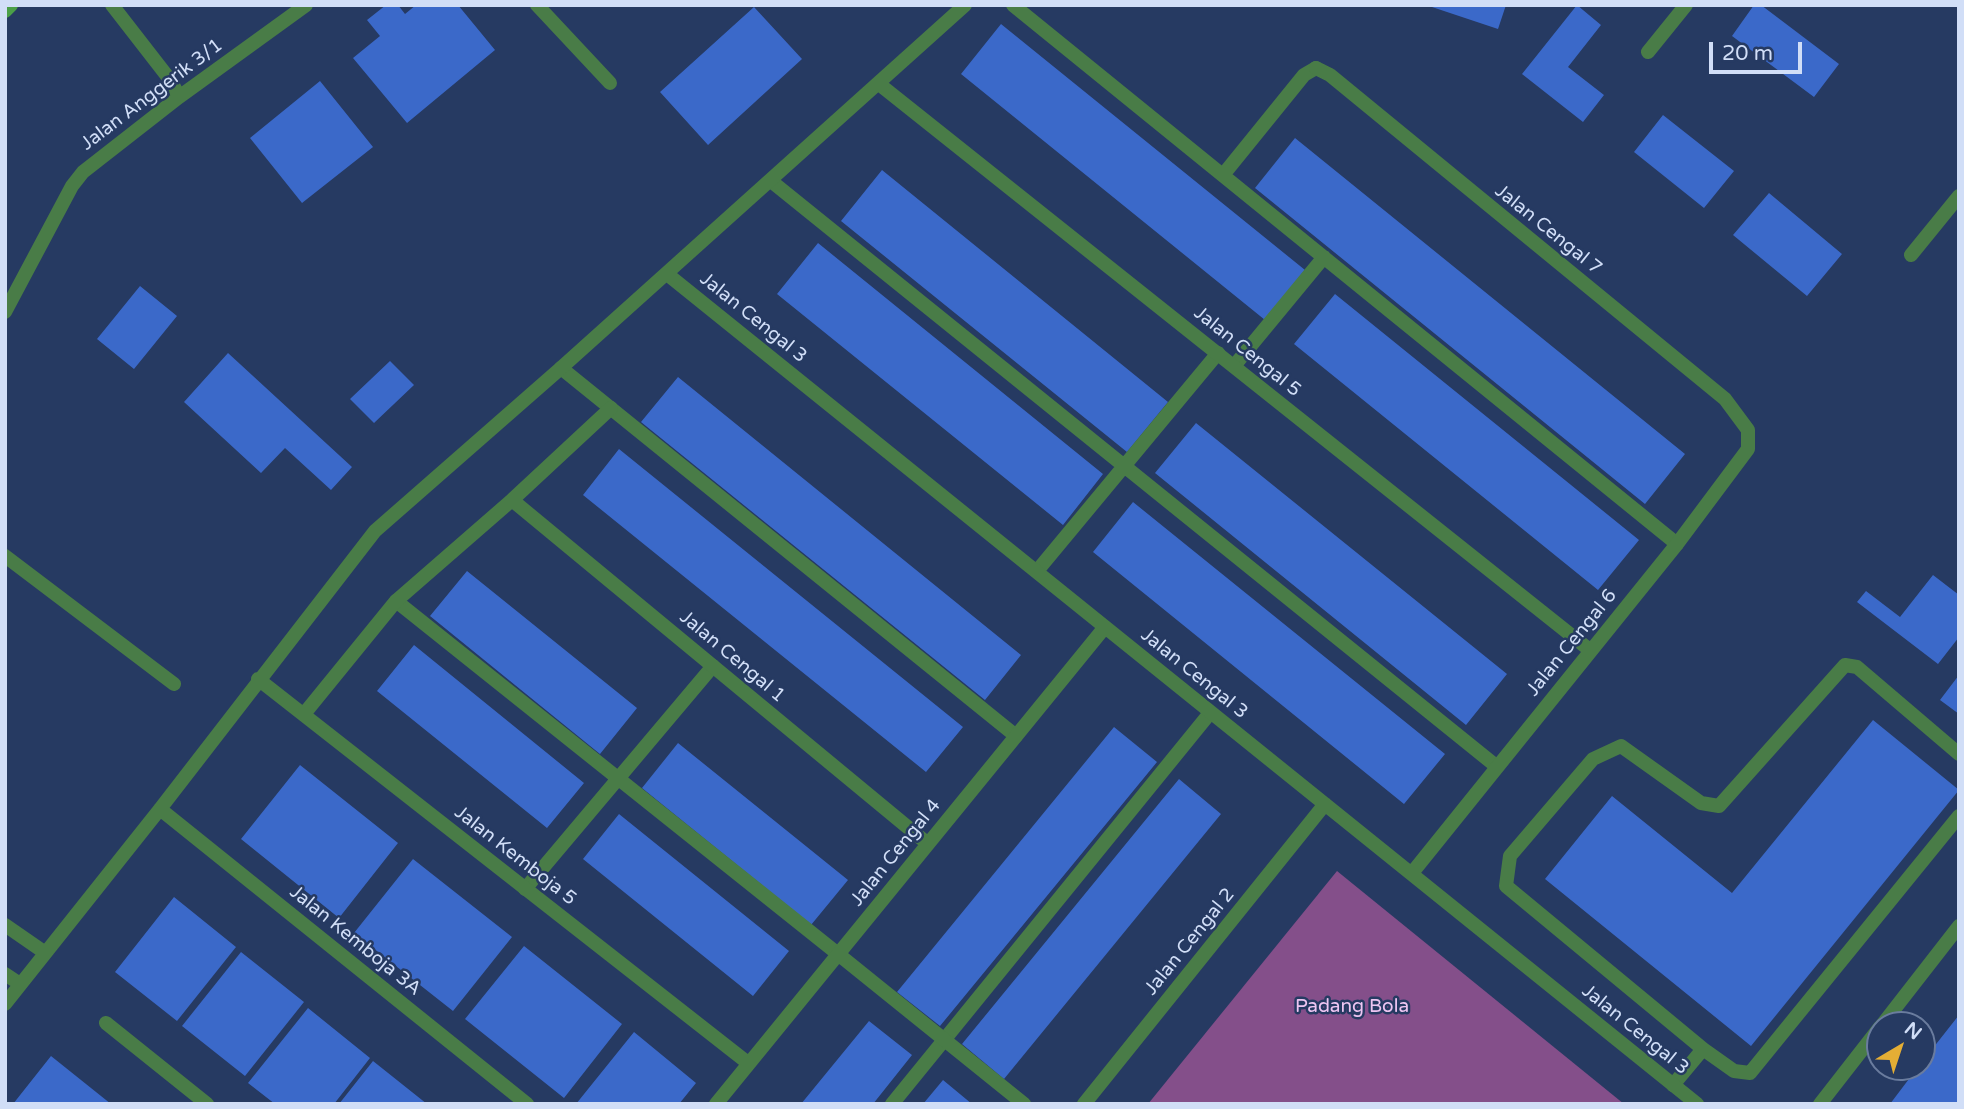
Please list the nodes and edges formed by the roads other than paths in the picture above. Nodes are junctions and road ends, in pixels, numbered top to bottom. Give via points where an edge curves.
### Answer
1 (11, 5) edge
2 (112, 5) edge
3 (306, 5) edge
4 (537, 5) edge
5 (965, 5) edge
6 (1013, 5) edge
7 (1686, 5) edge
8 (5, 11) edge
9 (1648, 52) dead end
10 (610, 83) dead end
11 (879, 84) junction
12 (179, 97) junction
13 (1223, 175) junction
14 (771, 181) junction
15 (1959, 196) edge
16 (1911, 255) dead end
17 (1324, 257) junction
18 (667, 274) junction
19 (5, 312) edge
20 (1218, 353) junction
21 (1234, 366) junction
22 (561, 368) junction
23 (611, 408) junction
24 (1748, 429) joint
25 (1124, 466) junction
26 (512, 500) junction
27 (1677, 544) junction
28 (5, 556) edge
29 (1037, 571) junction
30 (396, 601) junction
31 (1105, 627) junction
32 (1591, 651) junction
33 (713, 666) junction
34 (258, 679) junction
35 (174, 684) dead end
36 (1210, 713) junction
37 (304, 714) junction
38 (1016, 737) junction
39 (1959, 754) edge
40 (1496, 766) junction
41 (618, 778) junction
42 (1325, 804) junction
43 (160, 809) junction
44 (1959, 816) edge
45 (928, 844) junction
46 (1412, 873) junction
47 (526, 889) junction
48 (5, 925) edge
49 (1959, 926) edge
50 (44, 953) junction
51 (838, 954) junction
52 (5, 974) edge
53 (20, 984) junction
54 (5, 1004) edge
55 (1893, 1011) edge
56 (106, 1023) dead end
57 (944, 1040) junction
58 (1866, 1046) edge
59 (1703, 1049) junction
60 (748, 1063) junction
61 (1673, 1085) junction
62 (207, 1104) edge
63 (527, 1104) edge
64 (716, 1104) edge
65 (892, 1104) edge
66 (1024, 1104) edge
67 (1084, 1104) edge
68 (1697, 1104) edge
69 (1821, 1104) edge

1 - 8 main road
2 - 12 street
3 - 12 street, Jalan Anggerik 3/1
4 - 10 street
5 - 11 street
6 - 13 street
7 - 9 street
11 - 14 street
11 - 20 street, Jalan Cengal 5
12 - 19 street, Jalan Anggerik 3/1 via 83,172
13 - 17 street
13 - 24 street, Jalan Cengal 7 via 1304,75 1316,68 1725,399
14 - 18 street
14 - 25 street
15 - 16 street
17 - 21 street
17 - 27 street
18 - 22 street
18 - 29 street, Jalan Cengal 3
20 - 21 street, Jalan Cengal 5
20 - 25 street
21 - 32 street, Jalan Cengal 5
22 - 23 street
22 - 34 street via 375,531
23 - 26 street
23 - 38 street
24 - 27 street, Jalan Cengal 6 via 1748,449
25 - 29 street
25 - 40 street
26 - 30 street
26 - 33 street, Jalan Cengal 1
27 - 32 street, Jalan Cengal 6
28 - 35 street
29 - 31 street, Jalan Cengal 3
30 - 37 street
30 - 41 street
31 - 36 street, Jalan Cengal 3
31 - 38 street, Jalan Cengal 4
32 - 40 street, Jalan Cengal 6
33 - 41 street
33 - 45 street, Jalan Cengal 1
34 - 37 street, Jalan Kemboja 5
34 - 43 street
36 - 42 street, Jalan Cengal 3
36 - 57 street
37 - 47 street, Jalan Kemboja 5
38 - 45 street, Jalan Cengal 4
39 - 59 street via 1857,667 1845,665 1719,806 1701,803 1621,746 1593,759 1510,856 1506,886
40 - 46 street, Jalan Cengal 6
41 - 47 street
41 - 51 street
42 - 46 street, Jalan Cengal 3
42 - 67 street, Jalan Cengal 2
43 - 50 street
43 - 63 street, Jalan Kemboja 3A
44 - 59 street via 1750,1073 1734,1071
45 - 51 street, Jalan Cengal 4
46 - 61 street, Jalan Cengal 3
47 - 60 street, Jalan Kemboja 5
48 - 50 street
49 - 55 street
50 - 53 street
51 - 57 street
51 - 60 street, Jalan Cengal 4
52 - 53 street
53 - 54 street
56 - 62 street
57 - 65 street
57 - 66 street
58 - 69 street
59 - 61 street
60 - 64 street, Jalan Cengal 4
61 - 68 street, Jalan Cengal 3

